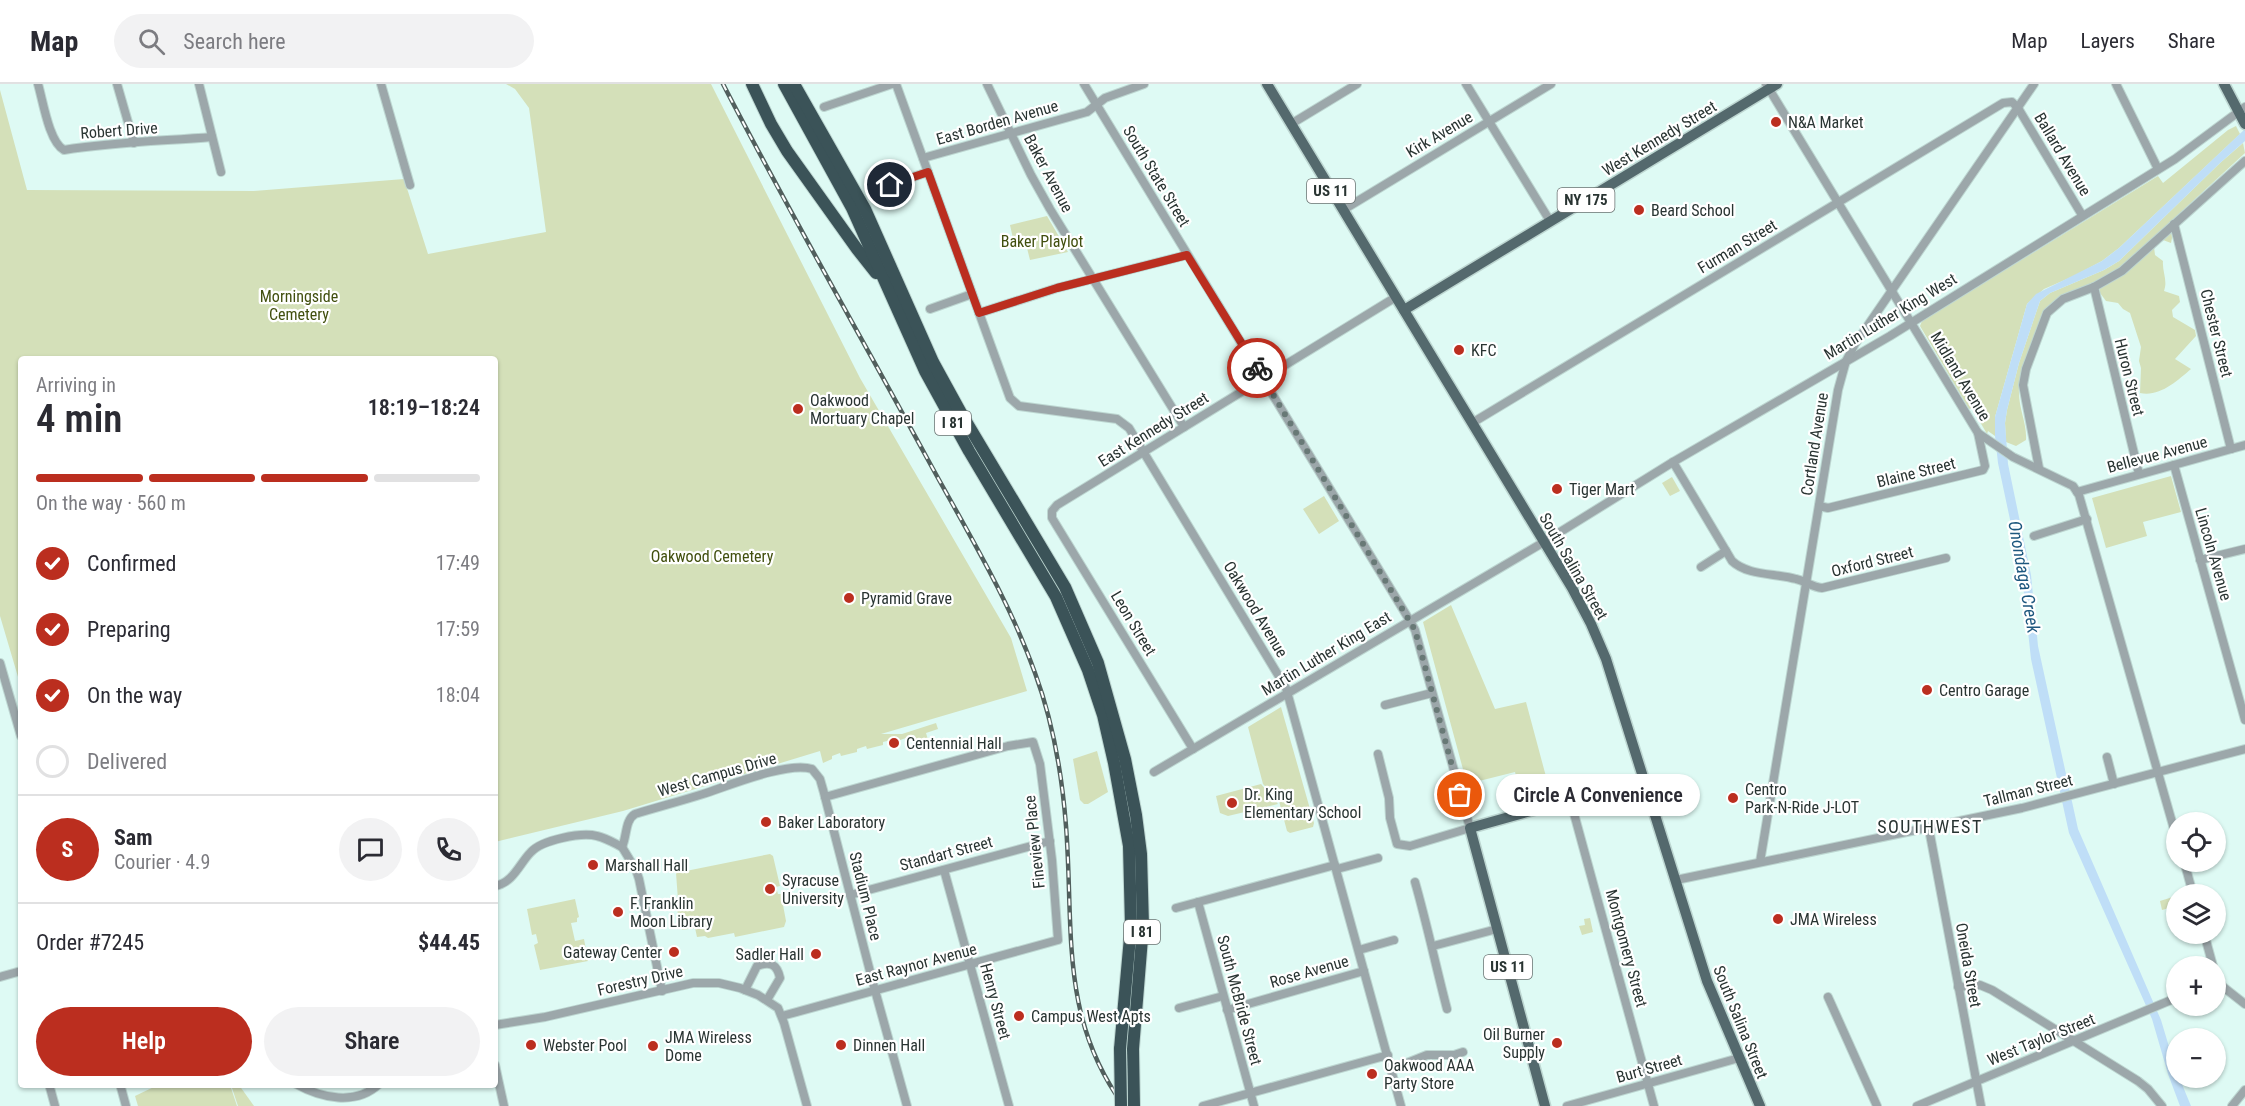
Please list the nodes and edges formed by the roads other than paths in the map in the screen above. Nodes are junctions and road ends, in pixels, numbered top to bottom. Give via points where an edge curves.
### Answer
1 (38, 84) edge
2 (117, 84) edge
3 (199, 84) edge
4 (381, 84) edge
5 (752, 84) edge
6 (784, 84) edge
7 (794, 84) edge
8 (894, 84) edge
9 (987, 84) edge
10 (1084, 84) edge
11 (1144, 84) edge
12 (1267, 84) edge
13 (1357, 84) edge
14 (1466, 84) edge
15 (1551, 84) edge
16 (2034, 84) edge
17 (2116, 84) edge
18 (2224, 84) edge
19 (1770, 86) edge
20 (1097, 105) junction
21 (824, 107) dead end
22 (2018, 108) junction
23 (2242, 110) edge
24 (1489, 122) junction
25 (1291, 124) junction
26 (2245, 124) edge
27 (1011, 133) junction
28 (212, 136) junction
29 (134, 143) junction
30 (923, 158) junction
31 (2245, 161) edge
32 (2158, 169) junction
33 (221, 172) dead end
34 (928, 172) junction
35 (410, 185) dead end
36 (871, 191) dead end
37 (1838, 202) junction
38 (1343, 210) junction
39 (2082, 215) junction
40 (1550, 221) junction
41 (2174, 224) junction
42 (1187, 255) junction
43 (1094, 279) junction
44 (887, 286) junction
45 (2094, 287) junction
46 (1891, 290) junction
47 (972, 294) junction
48 (1396, 297) junction
49 (930, 309) dead end
50 (1404, 310) junction
51 (979, 313) junction
52 (1911, 322) junction
53 (1846, 361) junction
54 (1264, 379) junction
55 (1472, 423) junction
56 (1184, 427) junction
57 (1978, 433) junction
58 (2245, 445) edge
59 (2231, 449) junction
60 (1144, 452) junction
61 (1673, 462) junction
62 (2174, 465) junction
63 (2039, 468) junction
64 (2139, 474) junction
65 (2077, 492) junction
66 (1819, 506) junction
67 (1052, 513) joint
68 (2087, 519) junction
69 (2034, 536) dead end
70 (1544, 542) junction
71 (2245, 549) edge
72 (1726, 551) junction
73 (1946, 558) dead end
74 (2200, 560) junction
75 (1701, 567) dead end
76 (1806, 583) junction
77 (1410, 621) junction
78 (0, 663) edge
79 (1288, 693) junction
80 (1432, 693) junction
81 (1385, 705) dead end
82 (2245, 720) edge
83 (18, 726) edge
84 (1193, 749) junction
85 (2245, 749) edge
86 (1378, 754) dead end
87 (2107, 757) dead end
88 (1119, 761) junction
89 (2158, 771) junction
90 (1154, 772) dead end
91 (1644, 779) junction
92 (2114, 784) junction
93 (825, 797) junction
94 (1570, 799) junction
95 (2169, 812) edge
96 (1130, 816) junction
97 (1470, 828) junction
98 (1929, 829) junction
99 (1050, 841) junction
100 (622, 847) junction
101 (1378, 858) dead end
102 (1760, 862) junction
103 (1336, 867) junction
104 (944, 870) junction
105 (1676, 880) junction
106 (1415, 882) dead end
107 (498, 885) edge
108 (850, 895) junction
109 (1198, 903) junction
110 (1176, 908) dead end
111 (1497, 929) junction
112 (1058, 940) joint
113 (1394, 940) dead end
114 (1433, 946) junction
115 (1359, 950) junction
116 (970, 964) junction
117 (1364, 971) junction
118 (18, 972) edge
119 (0, 977) edge
120 (1958, 987) junction
121 (2226, 989) edge
122 (745, 990) junction
123 (662, 991) junction
124 (875, 991) junction
125 (1223, 996) junction
126 (1828, 997) dead end
127 (767, 1000) junction
128 (2166, 1003) edge
129 (2245, 1004) edge
130 (1179, 1008) dead end
131 (1447, 1009) dead end
132 (1227, 1010) junction
133 (782, 1016) junction
134 (498, 1025) edge
135 (2074, 1041) junction
136 (1463, 1052) dead end
137 (1388, 1055) junction
138 (1738, 1058) junction
139 (1392, 1069) junction
140 (498, 1079) edge
141 (1975, 1081) junction
142 (1648, 1083) junction
143 (50, 1088) edge
144 (121, 1088) edge
145 (305, 1088) edge
146 (375, 1088) edge
147 (1250, 1093) junction
148 (2244, 1094) edge
149 (56, 1106) edge
150 (126, 1106) edge
151 (504, 1106) edge
152 (807, 1106) edge
153 (907, 1106) edge
154 (1009, 1106) edge
155 (1121, 1106) edge
156 (1134, 1106) edge
157 (1203, 1106) edge
158 (1254, 1106) edge
159 (1401, 1106) edge
160 (1545, 1106) edge
161 (1567, 1106) edge
162 (1654, 1106) edge
163 (1760, 1106) edge
164 (1877, 1106) edge
165 (1917, 1106) edge
166 (1981, 1106) edge
167 (2162, 1106) edge
168 (2232, 1106) edge

1 - 29 street, Robert Drive via 59,147 64,150 103,143
2 - 29 street
3 - 28 street
4 - 35 street
5 - 44 highway via 787,152
6 - 44 highway, I 81 via 852,208
7 - 88 highway, I 81 via 865,209 960,414 1065,587 1098,663
8 - 21 street
8 - 30 street
9 - 27 street, Baker Avenue
10 - 20 street, South State Street
11 - 20 street, East Borden Avenue via 1105,98
12 - 25 main road, South Salina Street / US 11
13 - 25 street
14 - 24 street
15 - 24 street, Kirk Avenue
16 - 22 street, Cortland Avenue
17 - 32 street
18 - 23 main road
19 - 37 street, Midland Avenue
19 - 40 main road, West Kennedy Street / NY 175
20 - 27 street, East Borden Avenue via 1087,112
20 - 42 street, South State Street
22 - 37 street, Furman Street via 2012,102 1997,106
22 - 39 street, Ballard Avenue
22 - 46 street, Cortland Avenue
23 - 26 main road
23 - 32 street, Martin Luther King West
24 - 38 street, Kirk Avenue
24 - 40 street
25 - 38 main road, South Salina Street / US 11
27 - 30 street, East Borden Avenue
27 - 43 street, Baker Avenue via 1050,209
28 - 29 street, Robert Drive
28 - 33 street
30 - 34 street
31 - 41 street
32 - 39 street, Martin Luther King West
34 - 36 street
34 - 47 street
37 - 46 street, Midland Avenue
37 - 55 street, Furman Street
38 - 48 main road, South Salina Street / US 11
39 - 52 street, Martin Luther King West
40 - 50 main road, West Kennedy Street / NY 175
41 - 45 street via 2122,271
41 - 59 street, Chester Street
42 - 43 street
42 - 54 street, South State Street
43 - 51 street
43 - 56 street, Baker Avenue
44 - 88 highway, I 81 via 925,371 1056,597 1091,677
45 - 63 street via 2063,299 2051,309 2043,320 2026,369 2023,385
45 - 64 street, Huron Street
46 - 52 street, Midland Avenue
46 - 53 street, Cortland Avenue
47 - 49 street
47 - 51 street
48 - 50 main road, South Salina Street / US 11
48 - 54 street, East Kennedy Street
50 - 55 main road, South Salina Street / US 11
51 - 60 street, Oakwood Avenue via 1004,384 1016,405 1117,419 1129,428
52 - 53 street, Martin Luther King West
52 - 57 street, Midland Avenue
53 - 61 street, Martin Luther King West
53 - 66 street, Cortland Avenue
54 - 56 street, East Kennedy Street
54 - 77 street, South State Street
55 - 70 main road, South Salina Street / US 11
56 - 60 street, East Kennedy Street
57 - 63 street, Midland Avenue via 2013,457
57 - 66 street, Blaine Street via 1983,470 1828,508
58 - 59 street, Bellevue Avenue
59 - 62 street, Bellevue Avenue
60 - 67 street, East Kennedy Street via 1057,505
60 - 79 street, Oakwood Avenue
61 - 70 street, Martin Luther King West
61 - 72 street, Oxford Street
62 - 64 street, Bellevue Avenue
62 - 74 street, Lincoln Avenue
63 - 65 street, Midland Avenue
64 - 65 street, Bellevue Avenue
65 - 68 street
66 - 76 street, Cortland Avenue
67 - 84 street, Leon Street
68 - 69 street
68 - 89 street
70 - 77 street, Martin Luther King East
70 - 91 main road, South Salina Street / US 11 via 1598,639
71 - 74 street
72 - 75 street
72 - 76 street, Oxford Street via 1743,569
73 - 76 street, Oxford Street via 1822,588
74 - 82 street, Lincoln Avenue
76 - 102 street, Cortland Avenue
77 - 79 street, Martin Luther King East
77 - 80 street, South State Street
78 - 83 street
79 - 84 street, Martin Luther King East
79 - 103 street, Oakwood Avenue
80 - 81 street
80 - 97 street, South State Street
84 - 90 street, Martin Luther King East
85 - 89 street, Tallman Street
86 - 97 street via 1397,844 1410,846
87 - 92 street
88 - 96 highway, I 81
89 - 92 street, Tallman Street
89 - 95 street
91 - 94 main road
91 - 105 main road, South Salina Street
92 - 98 street, Tallman Street
93 - 99 street, Fineview Place via 1033,742 1040,764
93 - 100 street, West Campus Drive via 818,774 806,767 732,782 635,814 628,823
93 - 108 street, Stadium Place
94 - 97 main road
94 - 142 street, Montgomery Street
96 - 155 highway, I 81, bridge via 1131,926 1120,1049
96 - 156 highway, I 81 via 1143,885 1133,1049
97 - 111 main road, South State Street / US 11
98 - 102 street, Tallman Street
98 - 120 street, Oneida Street
99 - 104 street, Standart Street
99 - 112 street, Fineview Place
100 - 107 street via 589,835 542,843 510,879
100 - 123 street via 639,879
101 - 103 street
102 - 105 street, Tallman Street
103 - 109 street
103 - 115 street, Oakwood Avenue
104 - 108 street, Standart Street
104 - 116 street, Henry Street
105 - 138 main road, South Salina Street via 1707,981
106 - 114 street
108 - 124 street, Stadium Place
109 - 110 street
109 - 125 street, South McBride Street
111 - 114 street
111 - 160 main road, South State Street / US 11
112 - 116 street, East Raynor Avenue
113 - 115 street
114 - 131 street
115 - 117 street, Oakwood Avenue
116 - 124 street, East Raynor Avenue
116 - 154 street, Henry Street
117 - 132 street, Rose Avenue
117 - 137 street, Oakwood Avenue
118 - 119 street
120 - 135 street via 1985,986
120 - 141 street, Oneida Street
121 - 129 street
122 - 123 street, Forestry Drive via 708,982
122 - 127 street, Forestry Drive
122 - 127 street via 757,966 773,964 780,978
123 - 134 street, Forestry Drive
124 - 133 street, East Raynor Avenue
124 - 153 street, Stadium Place
125 - 130 street
125 - 132 street, South McBride Street
126 - 164 street
127 - 133 street, Forestry Drive
128 - 135 street, West Taylor Street
132 - 147 street, South McBride Street
133 - 152 street
135 - 141 street, West Taylor Street
135 - 167 street via 2138,1081
136 - 139 street via 1427,1055
137 - 139 street, Oakwood Avenue
137 - 147 street
138 - 142 street, Burt Street
138 - 163 main road, South Salina Street
139 - 159 street, Oakwood Avenue
140 - 151 street
141 - 165 street, West Taylor Street
141 - 166 street, Oneida Street
142 - 161 street, Burt Street
142 - 162 street, Montgomery Street
143 - 149 street
144 - 150 street
145 - 146 street via 341,1099 357,1097
147 - 157 street
147 - 158 street, South McBride Street
148 - 168 street

